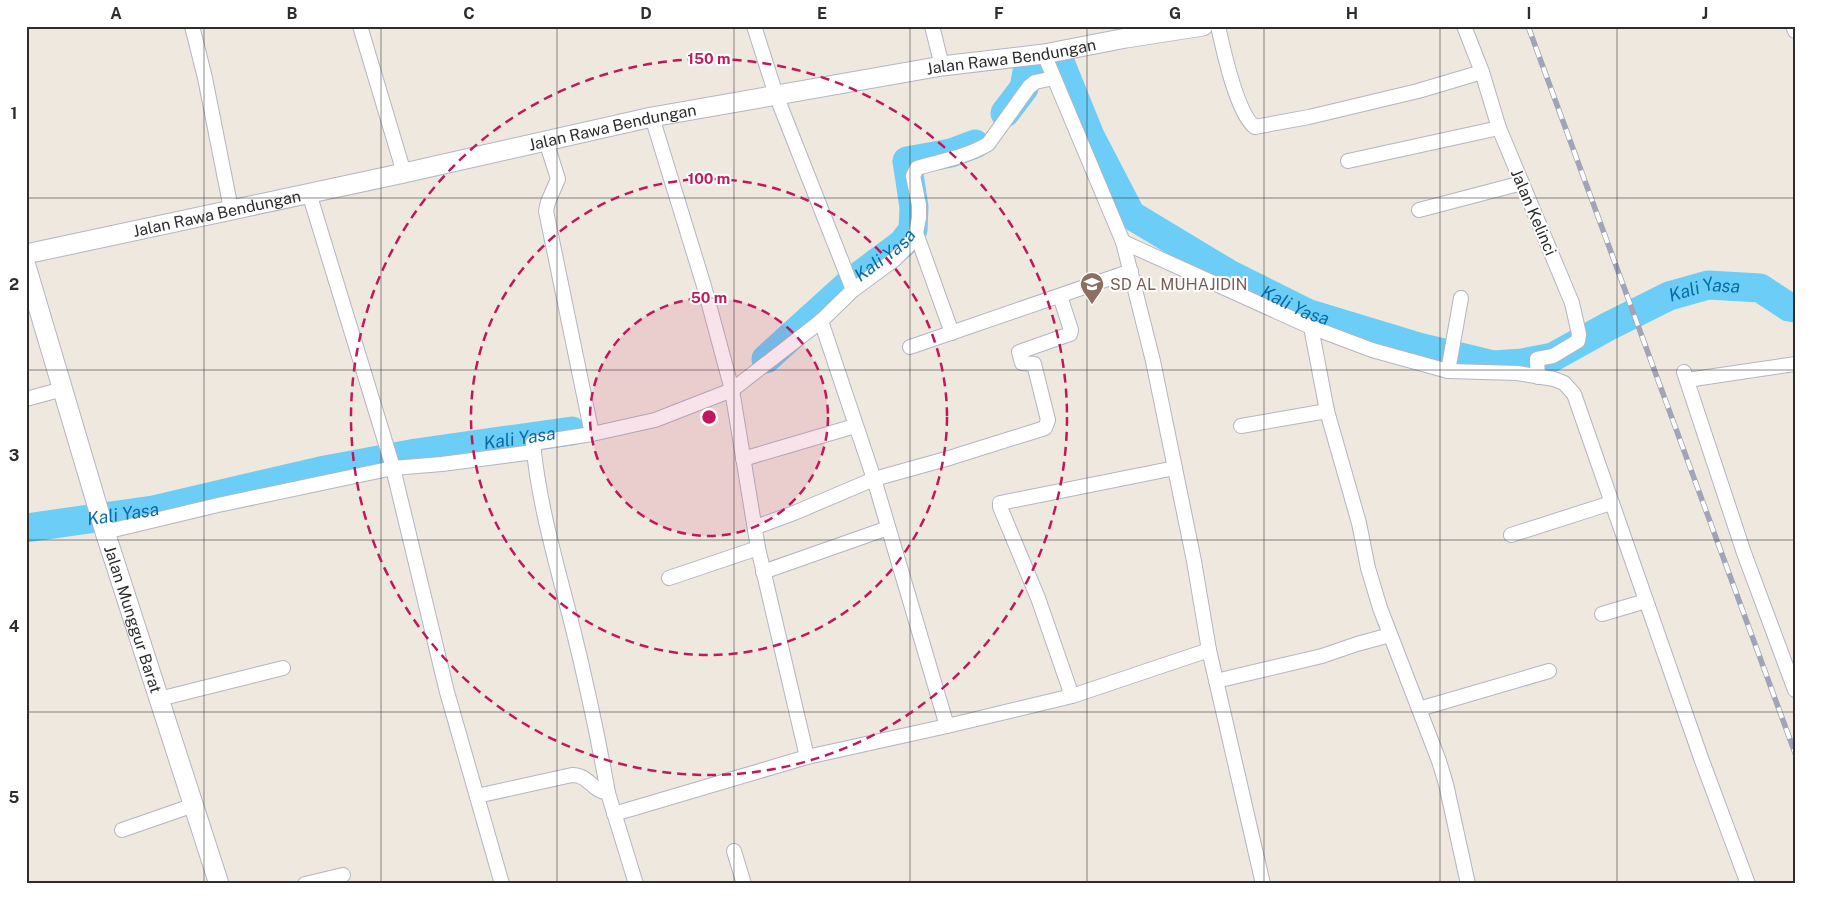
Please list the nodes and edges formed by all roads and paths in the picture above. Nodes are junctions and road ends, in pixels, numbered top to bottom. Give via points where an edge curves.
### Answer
1 (192, 26) edge
2 (360, 26) edge
3 (754, 26) edge
4 (932, 26) edge
5 (1203, 26) edge
6 (1218, 26) edge
7 (1464, 26) edge
8 (1793, 26) edge
9 (1152, 30) edge
10 (1795, 31) edge
11 (1046, 58) junction
12 (942, 66) junction
13 (1482, 72) junction
14 (1054, 78) junction
15 (776, 95) junction
16 (652, 117) junction
17 (1499, 128) junction
18 (546, 141) junction
19 (1348, 161) dead end
20 (404, 173) junction
21 (1522, 184) junction
22 (309, 193) junction
23 (231, 209) junction
24 (1419, 210) dead end
25 (916, 234) junction
26 (1123, 242) junction
27 (26, 254) edge
28 (26, 266) edge
29 (1131, 271) junction
30 (851, 283) junction
31 (1060, 296) junction
32 (1461, 298) dead end
33 (821, 321) junction
34 (1311, 327) junction
35 (952, 333) junction
36 (910, 348) dead end
37 (1795, 364) edge
38 (1449, 367) junction
39 (1538, 375) junction
40 (730, 383) junction
41 (63, 389) junction
42 (26, 399) edge
43 (1327, 411) junction
44 (855, 426) junction
45 (1241, 426) dead end
46 (591, 428) junction
47 (534, 452) junction
48 (743, 459) junction
49 (392, 462) junction
50 (1175, 468) junction
51 (874, 479) junction
52 (1611, 503) junction
53 (756, 527) junction
54 (888, 528) junction
55 (104, 529) junction
56 (1511, 535) dead end
57 (758, 548) junction
58 (763, 572) junction
59 (669, 578) dead end
60 (1646, 601) junction
61 (1602, 614) dead end
62 (1384, 637) junction
63 (1209, 650) junction
64 (283, 668) dead end
65 (1549, 671) dead end
66 (1216, 681) junction
67 (1795, 690) edge
68 (1072, 696) junction
69 (159, 699) junction
70 (1418, 709) junction
71 (947, 726) junction
72 (806, 757) junction
73 (608, 793) junction
74 (477, 796) junction
75 (194, 805) junction
76 (614, 814) junction
77 (122, 830) dead end
78 (734, 851) dead end
79 (343, 875) dead end
80 (219, 884) edge
81 (305, 884) edge
82 (502, 884) edge
83 (636, 884) edge
84 (744, 884) edge
85 (1263, 884) edge
86 (1468, 884) edge
87 (1748, 884) edge

1 - 23 street via 206,78
2 - 20 street
3 - 15 street
4 - 12 street
5 - 9 street, Jalan Rawa Bendungan
6 - 13 street via 1227,68 1244,111 1251,124 1258,127 1418,91
7 - 13 street, Jalan Kelinci
8 - 10 street
9 - 11 street, Jalan Rawa Bendungan
11 - 12 street, Jalan Rawa Bendungan
11 - 14 street
12 - 15 street, Jalan Rawa Bendungan
13 - 17 street, Jalan Kelinci
14 - 25 street via 1035,82 1029,87 988,144 917,168 913,176 919,205
14 - 26 street
15 - 16 street, Jalan Rawa Bendungan
15 - 30 street
16 - 18 street, Jalan Rawa Bendungan
16 - 40 street
17 - 19 street
17 - 21 street, Jalan Kelinci
18 - 20 street, Jalan Rawa Bendungan
18 - 46 street via 558,179 546,211
20 - 22 street, Jalan Rawa Bendungan
21 - 24 street
21 - 39 street, Jalan Kelinci via 1566,286 1579,334 1578,341 1553,356 1538,359
22 - 23 street, Jalan Rawa Bendungan
22 - 49 street
23 - 27 street, Jalan Rawa Bendungan
25 - 30 street via 895,259
25 - 35 street
26 - 29 street
26 - 34 street
28 - 41 street, Jalan Munggur Barat
29 - 31 street
29 - 50 street
30 - 33 street
31 - 35 street
31 - 51 street via 1070,334 1019,352 1022,363 1034,364 1048,420 1045,428
32 - 38 street
33 - 40 street
33 - 44 street
34 - 38 street via 1372,350
34 - 43 street
35 - 36 street
37 - 67 street via 1686,376 1744,552
38 - 39 street
39 - 52 street via 1564,383 1574,394
40 - 46 street via 655,420
40 - 48 street
41 - 42 street
41 - 55 street, Jalan Munggur Barat
43 - 45 street
43 - 62 street via 1359,523
44 - 48 street
44 - 51 street
46 - 47 street via 534,442
47 - 49 street via 442,464
47 - 73 street via 547,533 585,681
48 - 53 street
49 - 55 street
49 - 74 street via 447,692
50 - 63 street
50 - 68 street via 1000,503
51 - 53 street
51 - 54 street
52 - 56 street
52 - 60 street
53 - 57 street
54 - 58 street
54 - 71 street
55 - 69 street, Jalan Munggur Barat
57 - 58 street
57 - 59 street
58 - 72 street
60 - 61 street
60 - 87 street
62 - 66 street via 1322,656
62 - 70 street
63 - 66 street
63 - 68 street
64 - 69 street
65 - 70 street
66 - 85 street
68 - 71 street
69 - 75 street, Jalan Munggur Barat
70 - 86 street via 1446,784
71 - 72 street
72 - 76 street
73 - 74 street via 599,791 582,776 572,775
73 - 76 street
74 - 82 street
75 - 77 street
75 - 80 street, Jalan Munggur Barat
76 - 83 street
78 - 84 street
79 - 81 street

